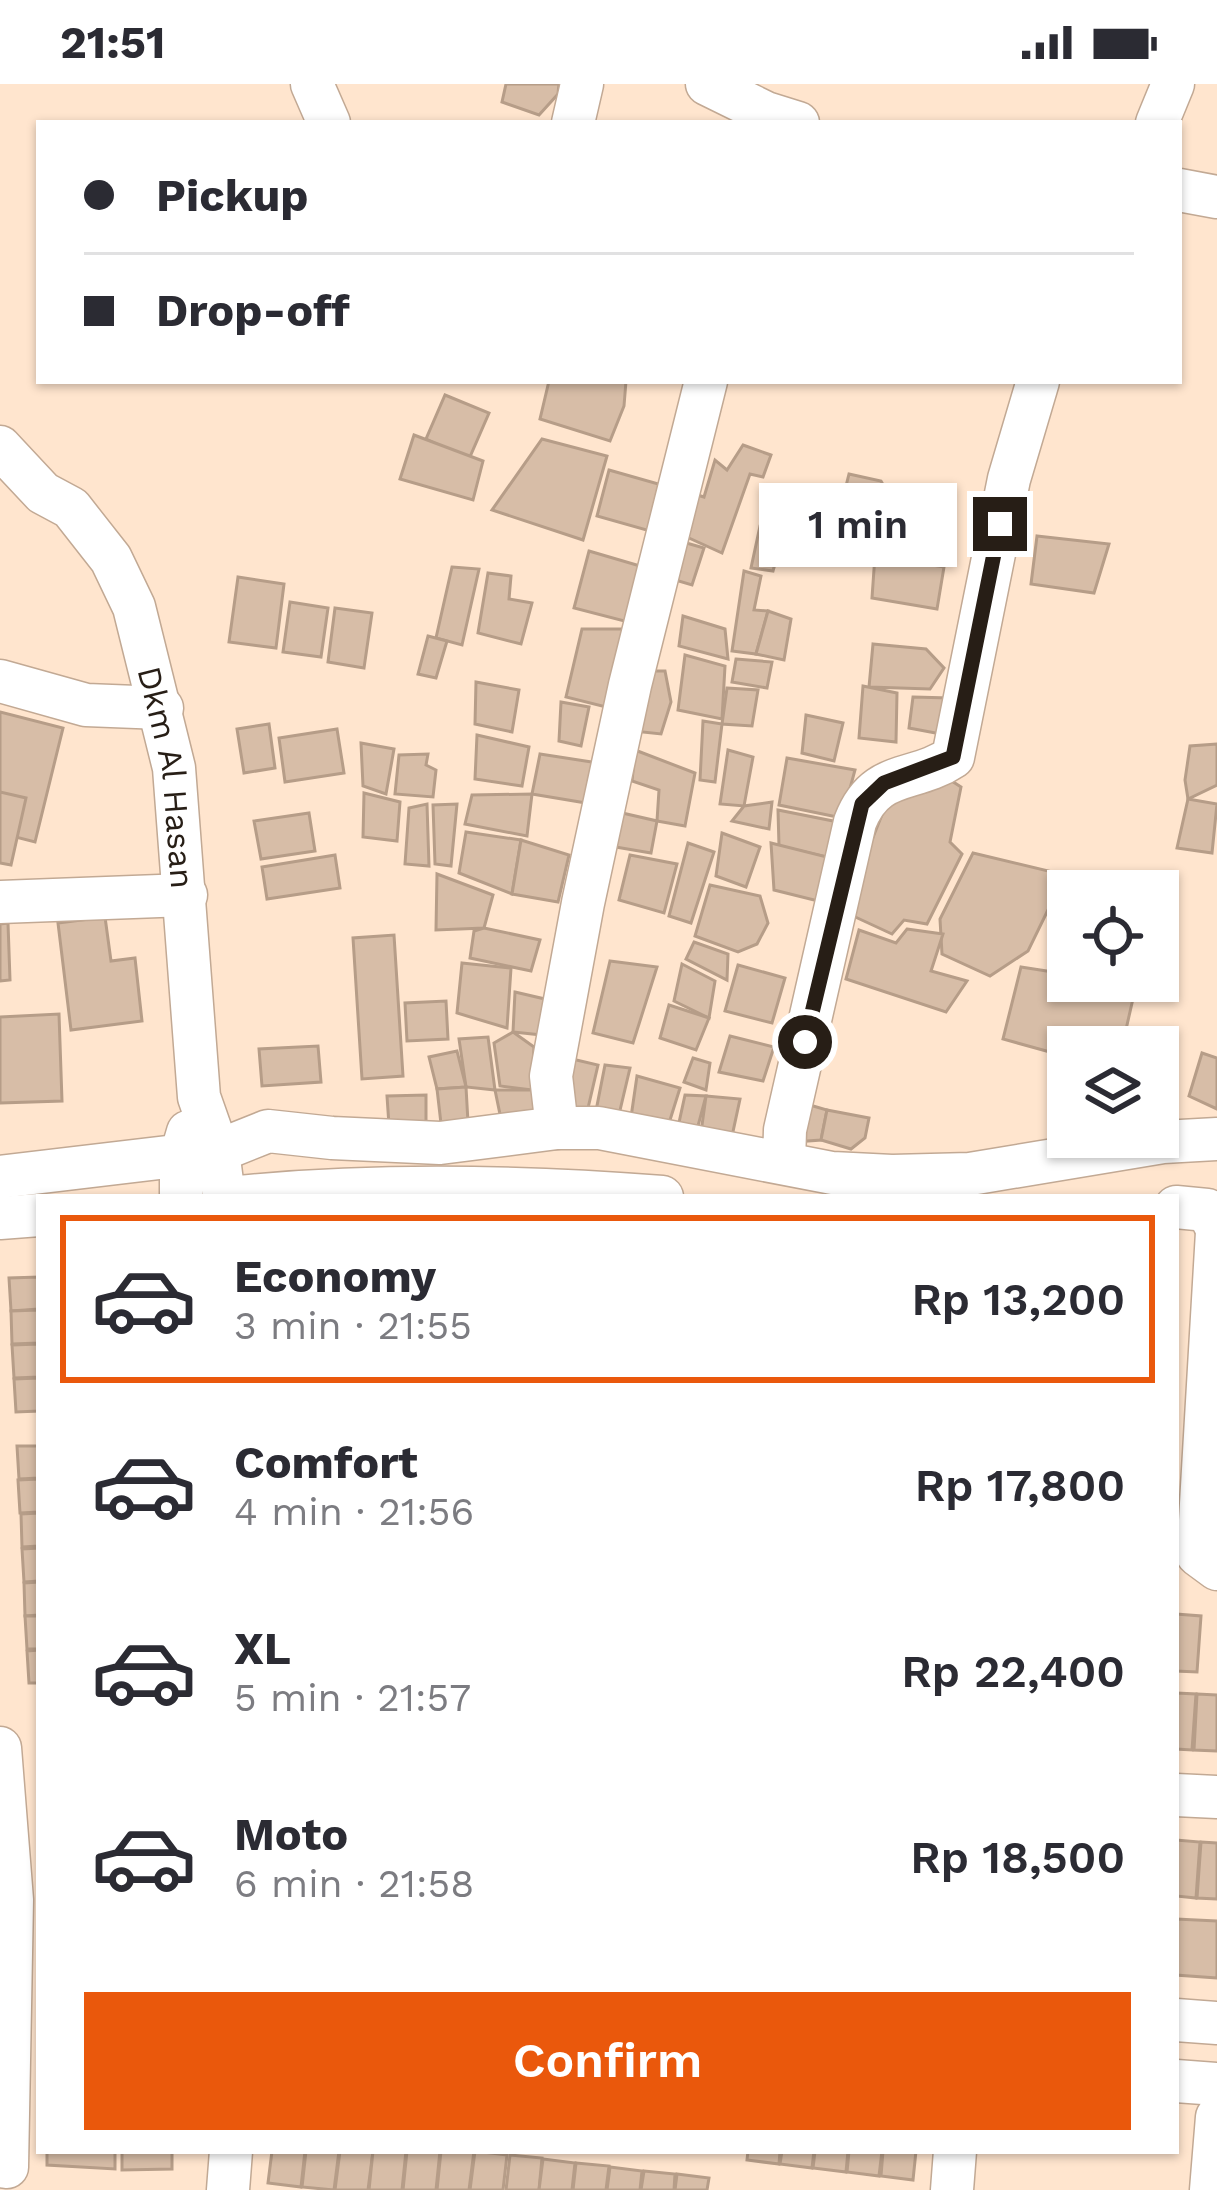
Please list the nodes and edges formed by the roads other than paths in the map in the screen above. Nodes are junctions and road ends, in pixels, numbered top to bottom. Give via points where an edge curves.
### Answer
1 (312, 84) edge
2 (582, 84) edge
3 (707, 84) edge
4 (1173, 84) edge
5 (328, 120) edge
6 (574, 120) edge
7 (776, 120) edge
8 (1158, 120) edge
9 (1182, 191) edge
10 (1217, 197) edge
11 (705, 384) edge
12 (1036, 384) edge
13 (0, 447) edge
14 (0, 492) edge
15 (43, 493) junction
16 (0, 681) edge
17 (162, 708) junction
18 (186, 895) junction
19 (0, 902) edge
20 (557, 1128) junction
21 (1217, 1139) edge
22 (784, 1162) junction
23 (194, 1168) edge
24 (0, 1177) edge
25 (450, 1193) edge
26 (221, 1194) edge
27 (269, 1194) edge
28 (571, 1194) edge
29 (1179, 1207) edge
30 (36, 1215) edge
31 (0, 1218) edge
32 (1217, 1230) edge
33 (1197, 1560) edge
34 (0, 1748) edge
35 (1179, 1795) edge
36 (1217, 1797) edge
37 (17, 1901) edge
38 (17, 1945) edge
39 (1179, 2020) edge
40 (1217, 2023) edge
41 (1179, 2080) edge
42 (1217, 2084) edge
43 (1217, 2117) edge
44 (231, 2154) edge
45 (955, 2154) edge
46 (3, 2167) edge
47 (228, 2190) edge
48 (952, 2190) edge
49 (1211, 2190) edge

1 - 5 street
2 - 6 street
3 - 7 street
4 - 8 street
9 - 10 street
11 - 20 street via 583,903 551,1076
12 - 22 street via 953,757 884,783 855,822
13 - 15 street, Dkm Al Hasan
14 - 15 street
15 - 17 street, Dkm Al Hasan via 71,508 111,559 134,607
16 - 17 street via 86,706
17 - 18 street, Dkm Al Hasan
18 - 19 street
18 - 23 street, Dkm Al Hasan via 200,1097
20 - 22 street via 599,1127
20 - 23 street via 440,1143 268,1131
21 - 22 street via 970,1174 892,1177
23 - 24 street
23 - 26 street
25 - 27 street
25 - 28 street
29 - 32 street via 1207,1210
30 - 31 street
32 - 33 street
34 - 37 street
35 - 36 street
37 - 38 street
38 - 46 street
39 - 40 street
41 - 42 street
43 - 49 street
44 - 47 street
45 - 48 street

